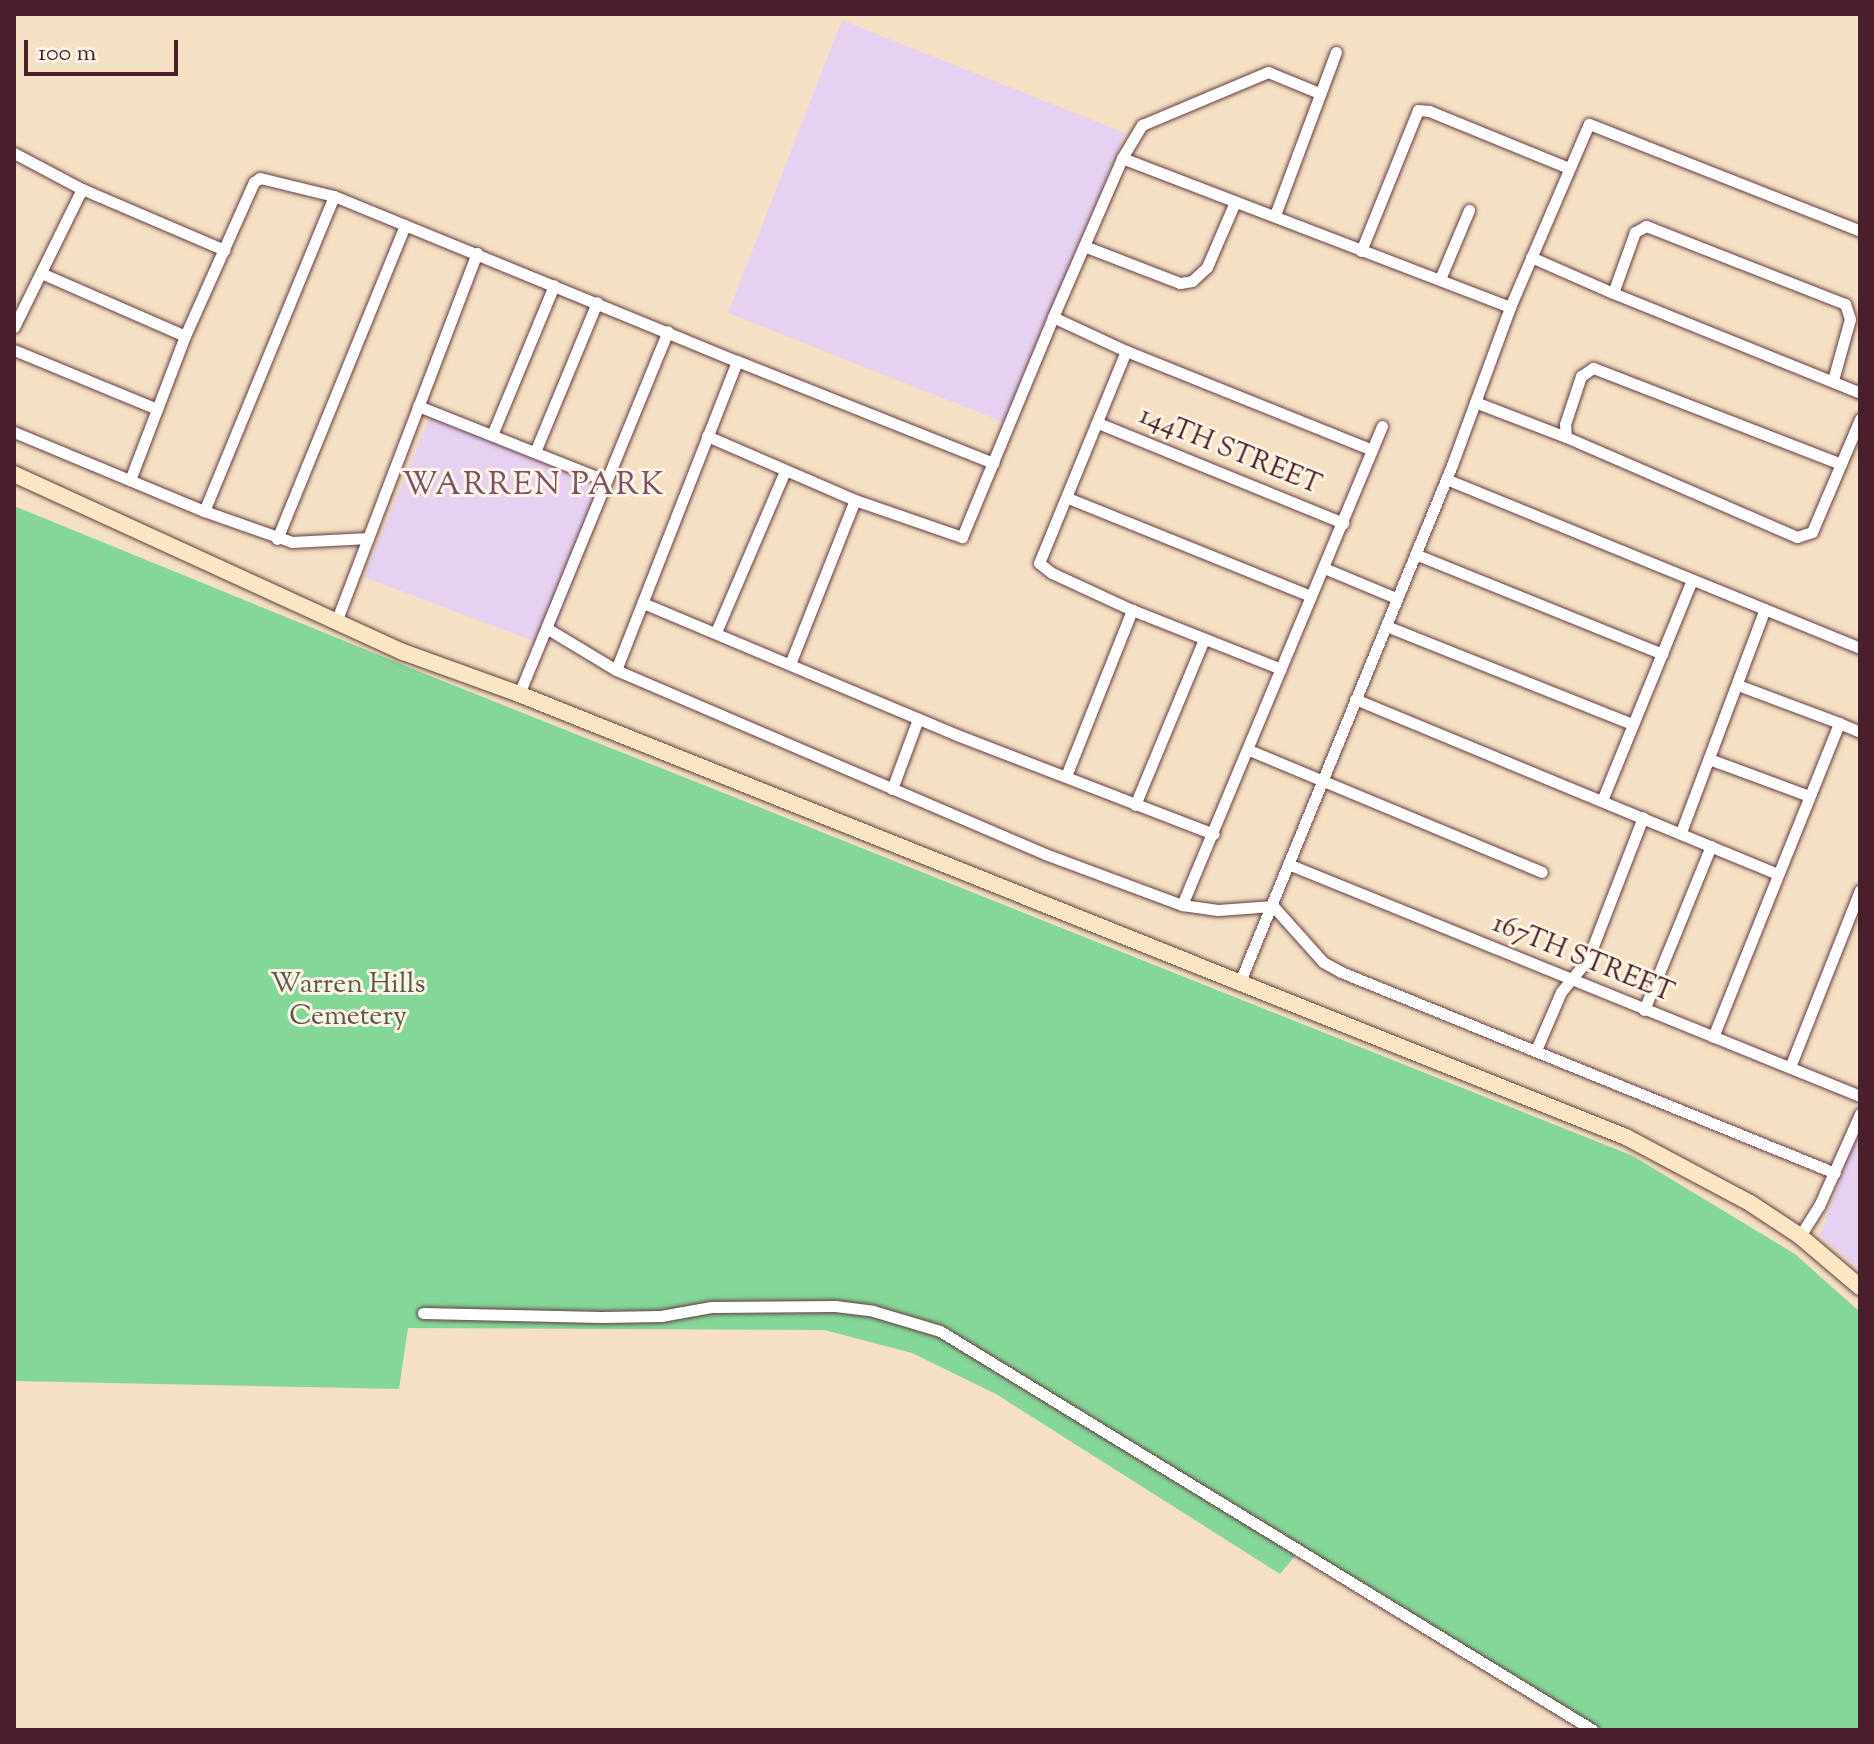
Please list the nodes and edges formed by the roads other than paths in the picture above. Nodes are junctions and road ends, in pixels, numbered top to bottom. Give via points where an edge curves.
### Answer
1 (1336, 52) dead end
2 (1319, 93) junction
3 (14, 153) edge
4 (1122, 158) junction
5 (1569, 168) junction
6 (82, 189) junction
7 (334, 196) junction
8 (1235, 202) junction
9 (1469, 210) dead end
10 (1275, 215) junction
11 (405, 225) junction
12 (1860, 231) edge
13 (1084, 246) junction
14 (224, 250) junction
15 (1361, 251) junction
16 (477, 253) junction
17 (1531, 257) junction
18 (41, 273) junction
19 (1440, 279) junction
20 (554, 285) junction
21 (1613, 293) junction
22 (597, 302) junction
23 (1510, 307) junction
24 (1053, 317) junction
25 (14, 327) edge
26 (668, 331) junction
27 (185, 336) junction
28 (14, 350) edge
29 (1126, 351) junction
30 (737, 361) junction
31 (1833, 380) junction
32 (1860, 393) edge
33 (1475, 402) junction
34 (418, 406) junction
35 (157, 409) junction
36 (1860, 419) edge
37 (1098, 423) junction
38 (1382, 426) dead end
39 (14, 432) edge
40 (492, 435) junction
41 (707, 436) junction
42 (1566, 437) junction
43 (1372, 450) junction
44 (535, 452) junction
45 (993, 463) junction
46 (1841, 464) junction
47 (785, 471) junction
48 (14, 474) edge
49 (1446, 479) junction
50 (130, 480) junction
51 (606, 481) junction
52 (1068, 498) junction
53 (855, 500) junction
54 (204, 511) junction
55 (1343, 523) junction
56 (368, 538) junction
57 (277, 539) junction
58 (1415, 554) junction
59 (1324, 568) junction
60 (1692, 580) junction
61 (1311, 596) junction
62 (1396, 598) junction
63 (643, 603) junction
64 (1765, 609) junction
65 (1132, 610) junction
66 (336, 622) junction
67 (1386, 626) junction
68 (548, 629) junction
69 (716, 632) junction
70 (1204, 639) junction
71 (1860, 648) edge
72 (1663, 654) junction
73 (790, 664) junction
74 (1281, 669) junction
75 (616, 670) junction
76 (1738, 685) junction
77 (519, 694) junction
78 (1355, 699) junction
79 (918, 719) junction
80 (1839, 723) junction
81 (1632, 724) junction
82 (1860, 732) edge
83 (1249, 750) junction
84 (1709, 759) junction
85 (1066, 776) junction
86 (1321, 780) junction
87 (892, 789) junction
88 (1809, 796) junction
89 (1603, 798) junction
90 (1135, 805) junction
91 (1643, 817) junction
92 (1681, 832) junction
93 (1214, 834) junction
94 (1711, 846) junction
95 (1288, 864) junction
96 (1542, 872) dead end
97 (1777, 874) junction
98 (1860, 890) edge
99 (1182, 905) junction
100 (1273, 906) junction
101 (1571, 980) junction
102 (1239, 984) junction
103 (1644, 1010) junction
104 (1713, 1037) junction
105 (1536, 1050) junction
106 (1790, 1067) junction
107 (1860, 1096) edge
108 (1860, 1114) edge
109 (1835, 1173) junction
110 (1800, 1236) junction
111 (1860, 1287) edge
112 (423, 1313) dead end
113 (1593, 1730) edge

1 - 2 street
2 - 4 street via 1268,72 1258,74 1142,125
2 - 10 street
3 - 6 street
4 - 8 street
4 - 13 street
5 - 12 street via 1589,124
5 - 15 street via 1418,110
5 - 17 street
6 - 14 street
6 - 18 street
7 - 11 street
7 - 14 street via 260,178
7 - 54 street
8 - 10 street
8 - 13 street via 1207,267 1192,281 1180,283
9 - 19 street
10 - 15 street
11 - 16 street
11 - 57 street
13 - 24 street
14 - 27 street
15 - 19 street
16 - 20 street
16 - 34 street
17 - 21 street
17 - 23 street
18 - 25 street
18 - 27 street
19 - 23 street
20 - 22 street
20 - 40 street
21 - 31 street
21 - 31 street via 1635,232 1646,226 1845,304 1850,319
22 - 26 street
22 - 44 street
23 - 33 street
24 - 29 street
24 - 45 street
26 - 30 street
26 - 51 street
27 - 35 street
28 - 35 street
29 - 37 street
29 - 43 street
30 - 41 street
30 - 45 street
31 - 32 street
33 - 42 street
33 - 49 street
34 - 40 street
34 - 56 street
35 - 50 street
36 - 46 street
37 - 52 street
37 - 55 street, 144TH STREET
38 - 43 street
39 - 50 street
40 - 44 street
41 - 47 street
41 - 63 street
42 - 46 street via 1797,537 1812,532
42 - 46 street via 1565,424 1581,376 1593,368
43 - 55 street
44 - 51 street
45 - 53 street via 962,537
47 - 53 street
47 - 69 street
48 - 66 street
49 - 58 street
49 - 60 street
50 - 54 street
51 - 68 street
52 - 61 street
52 - 65 street via 1039,563
53 - 73 street
54 - 57 street
55 - 59 street
56 - 57 street
56 - 66 street
58 - 62 street
58 - 72 street
59 - 61 street
59 - 62 street
60 - 64 street
60 - 72 street
61 - 74 street
62 - 67 street
63 - 69 street
63 - 75 street
64 - 71 street
64 - 76 street
65 - 70 street
65 - 85 street
66 - 77 street
67 - 78 street
67 - 81 street
68 - 75 street
68 - 77 street
69 - 73 street
70 - 74 street
70 - 90 street
72 - 81 street
73 - 79 street
74 - 83 street
75 - 87 street
76 - 80 street
76 - 84 street
77 - 102 street
78 - 86 street
78 - 89 street
79 - 85 street
79 - 87 street
80 - 82 street
80 - 88 street
81 - 89 street
83 - 86 street
83 - 93 street
84 - 88 street
84 - 92 street
85 - 90 street
86 - 95 street
86 - 96 street
87 - 99 street
88 - 97 street
89 - 91 street
90 - 93 street
91 - 92 street
91 - 101 street via 1588,959
92 - 94 street
93 - 99 street
94 - 97 street
94 - 103 street
95 - 100 street
95 - 101 street, 167TH STREET
97 - 104 street
98 - 106 street
99 - 100 street via 1218,910
100 - 102 street
100 - 105 street via 1331,967
101 - 103 street, 167TH STREET
101 - 105 street via 1556,1001
102 - 110 street via 1626,1137 1731,1191
103 - 104 street, 167TH STREET
104 - 106 street, 167TH STREET
105 - 109 street
106 - 107 street, 167TH STREET
108 - 109 street
109 - 110 street
110 - 111 street
112 - 113 street via 661,1316 711,1307 790,1305 873,1311 940,1331

